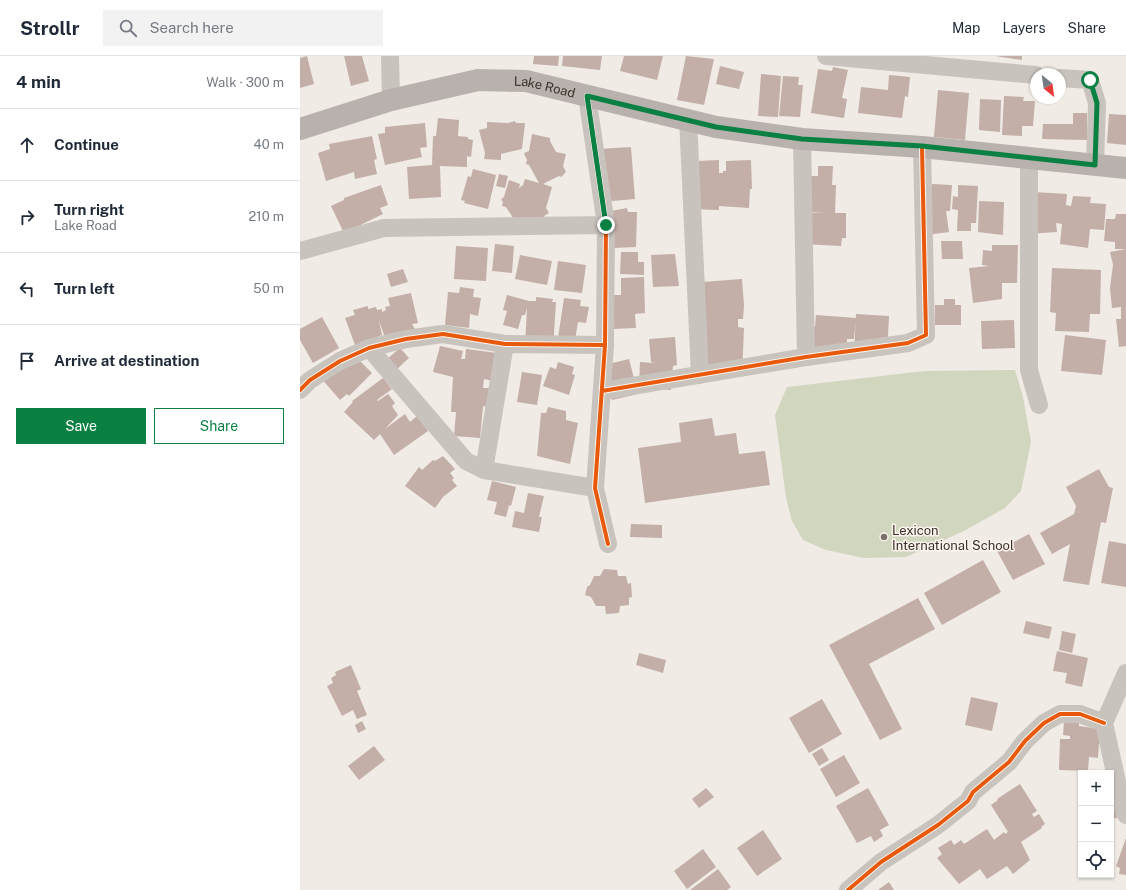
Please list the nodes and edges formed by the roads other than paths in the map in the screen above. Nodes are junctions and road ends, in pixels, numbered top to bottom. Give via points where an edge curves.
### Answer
1 (390, 56) edge
2 (826, 56) edge
3 (1030, 74) edge
4 (1066, 78) edge
5 (587, 96) junction
6 (391, 100) junction
7 (688, 119) junction
8 (300, 129) edge
9 (802, 139) junction
10 (922, 146) junction
11 (1029, 159) junction
12 (1095, 165) junction
13 (1126, 168) edge
14 (606, 225) junction
15 (300, 251) edge
16 (505, 344) junction
17 (605, 345) junction
18 (369, 348) junction
19 (806, 357) junction
20 (700, 375) junction
21 (300, 390) edge
22 (602, 391) junction
23 (1039, 405) dead end
24 (484, 470) junction
25 (595, 488) junction
26 (608, 544) dead end
27 (1126, 673) edge
28 (1104, 723) junction
29 (1126, 815) edge
30 (848, 890) edge

1 - 6 street
2 - 3 street
4 - 12 street via 1090,80 1097,103
5 - 6 main road, Lake Road via 526,81 478,80
5 - 7 main road, Lake Road
5 - 14 street
6 - 8 main road, Lake Road
7 - 9 main road, Lake Road via 716,127
7 - 20 street
9 - 10 main road, Lake Road
9 - 19 street
10 - 11 main road, Lake Road
10 - 19 street via 926,335 908,343
11 - 12 main road, Lake Road
11 - 23 street via 1029,370
12 - 13 main road, Lake Road
14 - 15 street via 384,228
14 - 17 street
16 - 17 street
16 - 18 street via 443,334
16 - 24 street
17 - 22 street
18 - 21 street via 340,361 310,380
18 - 24 street via 466,461
19 - 20 street
20 - 22 street
22 - 25 street
24 - 25 street
25 - 26 street
27 - 28 street
28 - 29 street
28 - 30 street via 1080,714 1060,714 1044,723 1008,762 973,792 968,801 938,825 880,862

